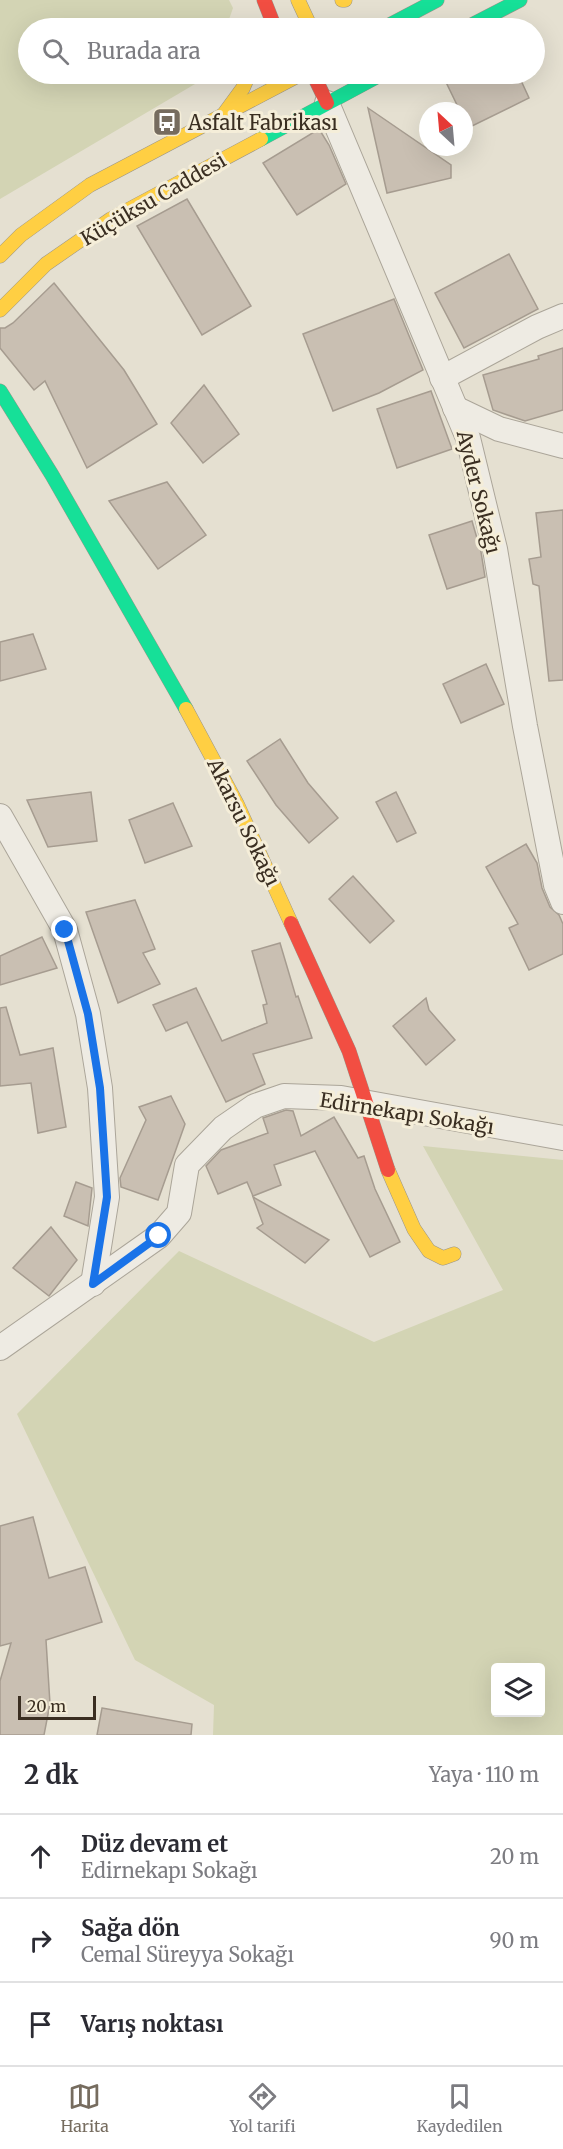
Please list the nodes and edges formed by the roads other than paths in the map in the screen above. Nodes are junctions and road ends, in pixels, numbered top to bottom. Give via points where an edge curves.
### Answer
1 (259, 0) edge
2 (264, 0) edge
3 (298, 0) edge
4 (437, 0) edge
5 (520, 0) edge
6 (261, 18) edge
7 (271, 18) edge
8 (306, 18) edge
9 (403, 18) edge
10 (485, 18) edge
11 (245, 84) edge
12 (282, 84) edge
13 (305, 84) edge
14 (317, 84) edge
15 (363, 84) edge
16 (303, 88) dead end
17 (327, 103) junction
18 (224, 114) junction
19 (162, 177) dead end
20 (152, 196) junction
21 (0, 255) edge
22 (0, 310) edge
23 (563, 316) edge
24 (442, 378) junction
25 (0, 391) edge
26 (455, 408) junction
27 (563, 446) edge
28 (0, 816) edge
29 (563, 902) edge
30 (366, 1103) junction
31 (563, 1137) edge
32 (454, 1254) dead end
33 (93, 1284) junction
34 (0, 1348) edge

1 - 6 street
2 - 7 street
3 - 8 street
4 - 9 street
5 - 10 street
11 - 18 street
12 - 18 street, Küçüksu Caddesi
13 - 16 street
14 - 17 street
15 - 17 street, Küçüksu Caddesi
17 - 20 street, Küçüksu Caddesi
17 - 24 street, Ayder Sokağı
18 - 21 street, Küçüksu Caddesi via 90,185 21,234
19 - 20 street
20 - 22 street, Küçüksu Caddesi via 46,264
23 - 24 street
24 - 26 street, Ayder Sokağı
25 - 30 street, Akarsu Sokağı via 163,667 237,804 349,1051
26 - 27 street via 499,429
26 - 29 street, Ayder Sokağı via 468,438 495,549 525,726 556,885
28 - 33 street via 65,930 88,1014 100,1088 107,1197
30 - 31 street, Edirnekapı Sokağı
30 - 32 street, Akarsu Sokağı via 392,1181 414,1229 429,1251 443,1258
30 - 33 street, Edirnekapı Sokağı via 284,1096 255,1106 223,1128 188,1165 179,1214 159,1236
33 - 34 street, Edirnekapı Sokağı

